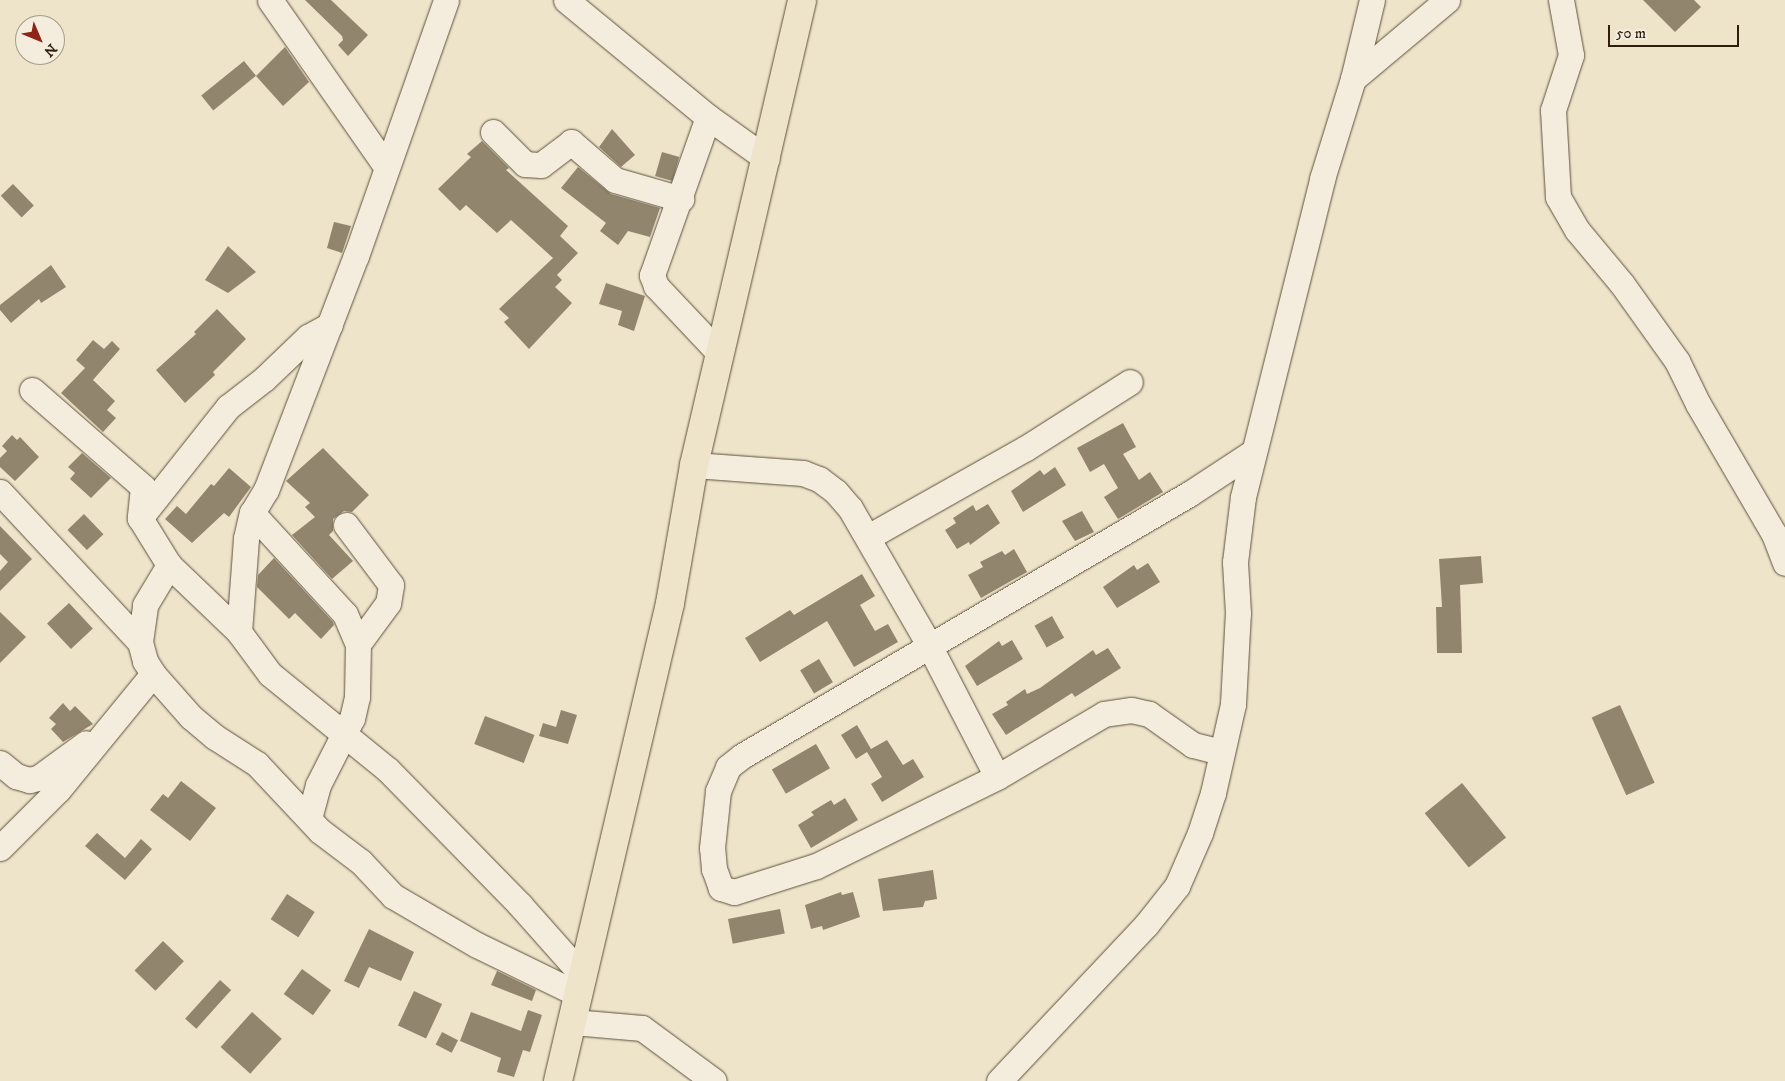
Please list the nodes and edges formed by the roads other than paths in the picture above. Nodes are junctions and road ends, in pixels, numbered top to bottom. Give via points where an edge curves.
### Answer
1 (270, 0) edge
2 (446, 0) edge
3 (566, 0) edge
4 (802, 0) edge
5 (1372, 0) edge
6 (1447, 0) edge
7 (1561, 0) edge
8 (1353, 79) junction
9 (708, 117) junction
10 (493, 132) dead end
11 (767, 159) junction
12 (386, 166) junction
13 (681, 199) junction
14 (330, 326) junction
15 (720, 354) junction
16 (1130, 382) dead end
17 (32, 390) dead end
18 (1253, 452) junction
19 (694, 465) junction
20 (0, 492) edge
21 (252, 513) junction
22 (140, 518) junction
23 (346, 525) dead end
24 (868, 538) junction
25 (1785, 563) edge
26 (169, 565) junction
27 (239, 632) junction
28 (140, 642) junction
29 (358, 644) junction
30 (929, 644) junction
31 (152, 674) junction
32 (109, 728) junction
33 (343, 733) junction
34 (1221, 752) junction
35 (0, 763) edge
36 (997, 777) junction
37 (309, 819) junction
38 (0, 848) edge
39 (580, 985) junction
40 (573, 1022) junction
41 (558, 1081) edge
42 (714, 1081) edge
43 (999, 1081) edge

1 - 12 street
2 - 12 street
3 - 9 street
4 - 11 main road
5 - 8 street
6 - 8 street
7 - 25 street via 1571,55 1554,110 1558,197 1576,230 1622,284 1677,361 1698,404 1774,534
8 - 18 street via 1322,179
9 - 11 street
9 - 13 street
10 - 13 street via 525,164 541,165 568,143 573,143 615,180
11 - 15 main road
12 - 14 street
13 - 15 street via 652,275 656,286
14 - 21 street via 266,490
14 - 22 street via 308,338 228,407
15 - 19 main road
16 - 24 street via 1026,448
17 - 22 street via 143,487
18 - 30 street via 1181,499
18 - 34 street via 1235,562 1238,613 1234,696
19 - 24 street via 803,473 819,479 850,508
19 - 39 main road via 670,603
20 - 28 street
21 - 27 street via 246,538
21 - 29 street via 345,614
22 - 26 street
23 - 29 street via 391,585 388,604
24 - 30 street
26 - 27 street
26 - 28 street via 145,605
27 - 33 street via 258,661 283,687
28 - 31 street
29 - 33 street via 357,697 352,718
30 - 36 street
30 - 36 street via 728,767 718,790 712,848 721,888 734,892 816,866
31 - 32 street
31 - 37 street via 197,722 257,764
32 - 35 street via 38,778 22,779
32 - 38 street via 58,790
33 - 37 street via 318,785
33 - 39 street via 388,770 457,840
34 - 36 street via 1193,745 1149,714 1131,710 1104,714
34 - 43 street via 1213,793 1200,833 1177,886 1146,925
37 - 39 street via 409,908 477,945
39 - 40 main road
40 - 41 main road
40 - 42 street via 642,1028

